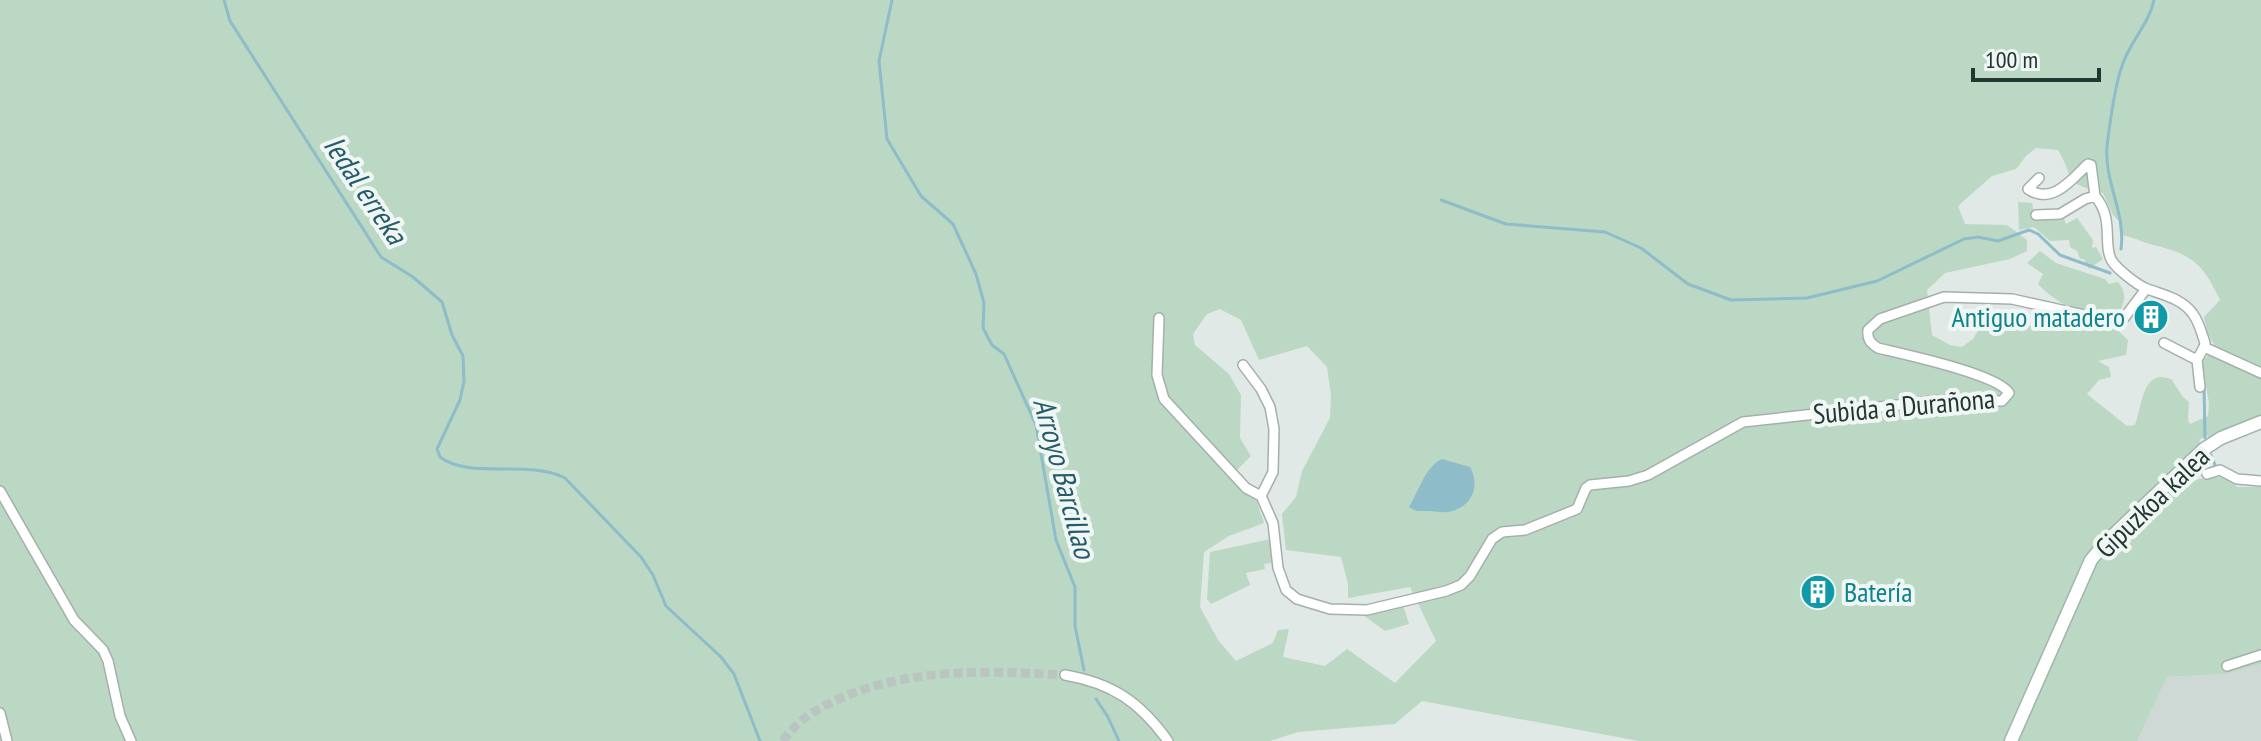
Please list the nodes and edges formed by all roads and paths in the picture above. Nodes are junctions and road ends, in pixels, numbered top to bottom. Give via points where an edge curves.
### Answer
1 (2039, 178) dead end
2 (2095, 196) junction
3 (2036, 215) dead end
4 (2146, 289) junction
5 (1159, 318) dead end
6 (2164, 343) dead end
7 (2204, 347) junction
8 (2197, 360) junction
9 (1243, 365) dead end
10 (2261, 373) edge
11 (2200, 387) dead end
12 (2261, 422) edge
13 (2207, 474) dead end
14 (2261, 481) edge
15 (0, 491) edge
16 (1261, 496) junction
17 (2261, 655) edge
18 (2227, 666) dead end
19 (1065, 675) tunnel mouth
20 (0, 713) edge
21 (7, 741) edge
22 (131, 741) edge
23 (1168, 741) edge
24 (2011, 741) edge

1 - 2 street via 2028,189 2049,194 2088,164
2 - 3 street via 2060,214
2 - 4 street via 2107,222 2110,259
4 - 7 street via 2172,298 2193,314
4 - 16 street, Subida a Durañona via 2124,318 2111,321 2012,299 1944,297 1915,306 1872,324 1870,343 2001,385 2007,397 1743,422 1648,475 1590,485 1577,509 1525,530 1502,532 1461,585 1367,610 1330,609 1286,590 1273,523
5 - 16 street via 1157,375 1164,399 1246,488
6 - 8 street
7 - 8 street
7 - 10 street
8 - 11 street
9 - 16 street via 1270,407 1274,429 1273,472
12 - 24 street, Gipuzkoa kalea via 2204,449 2091,560
13 - 14 street via 2220,470 2237,479
15 - 22 street via 74,620 103,650
17 - 18 street
19 - 23 street via 1123,695
20 - 21 street

